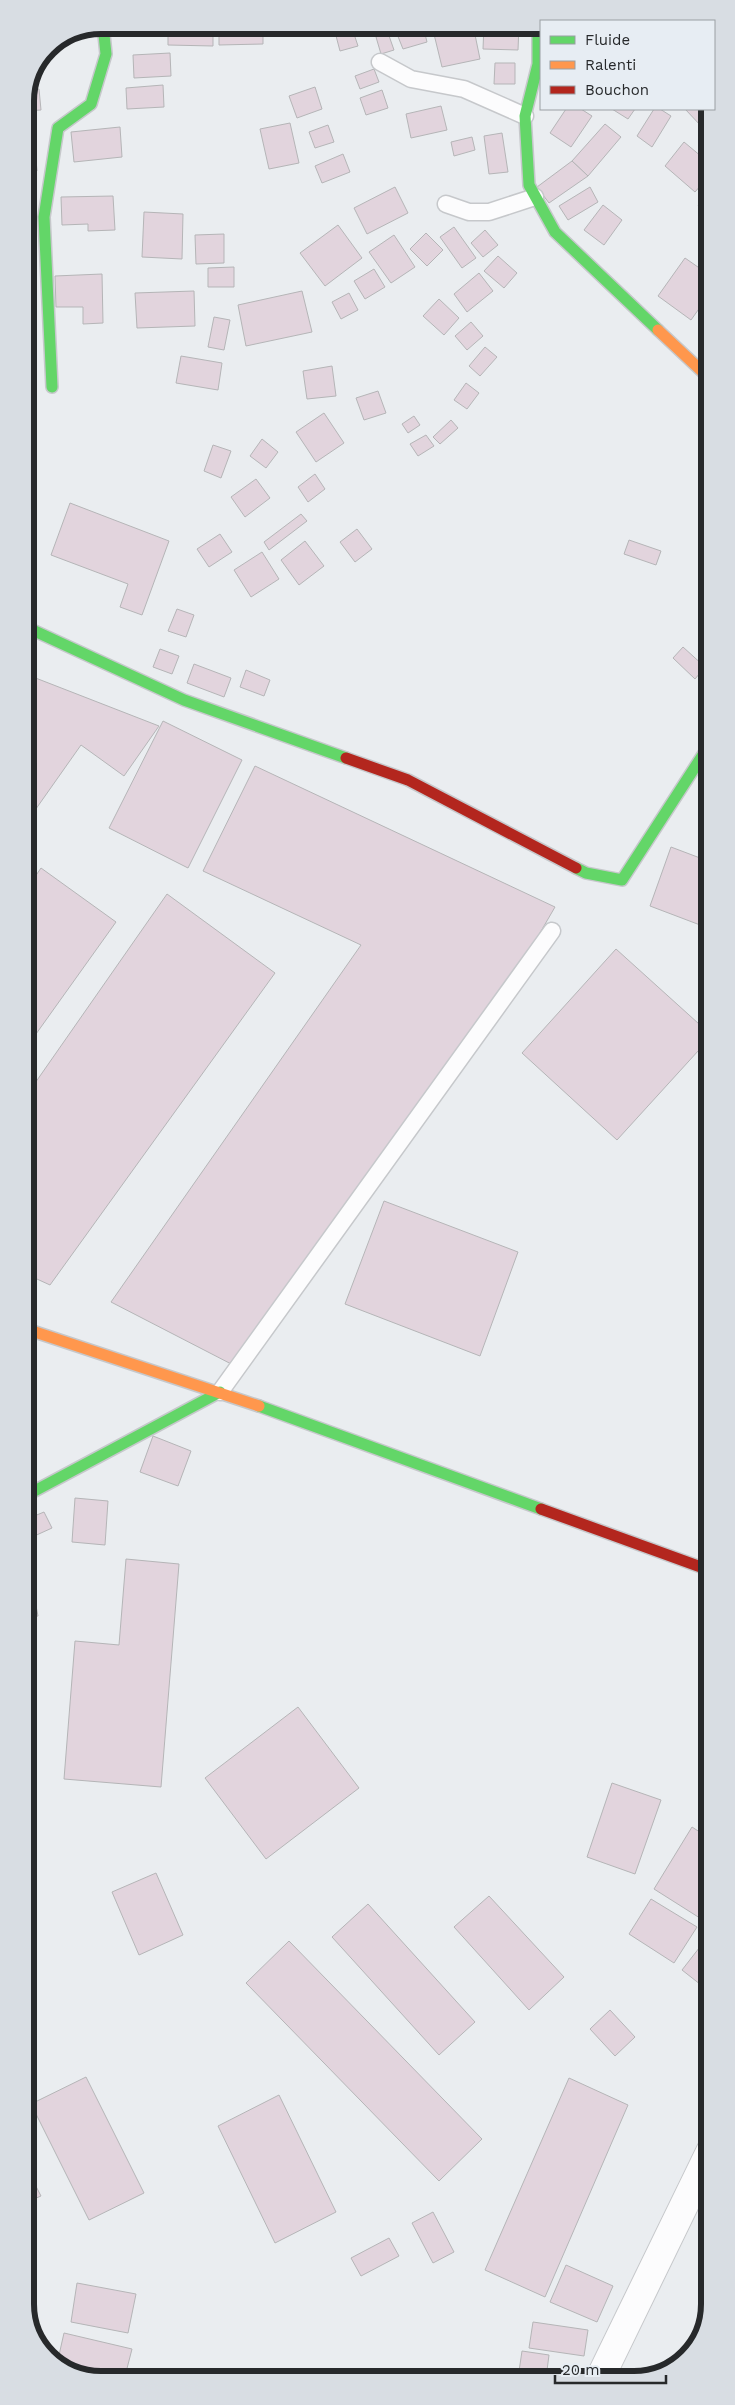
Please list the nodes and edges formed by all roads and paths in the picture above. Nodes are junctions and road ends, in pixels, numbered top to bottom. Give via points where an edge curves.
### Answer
1 (105, 34) edge
2 (538, 34) edge
3 (380, 62) dead end
4 (525, 116) junction
5 (535, 197) junction
6 (446, 204) dead end
7 (701, 370) edge
8 (52, 387) dead end
9 (34, 632) edge
10 (701, 758) edge
11 (552, 931) dead end
12 (34, 1332) edge
13 (220, 1392) junction
14 (34, 1491) edge
15 (701, 1567) edge
16 (701, 2170) edge
17 (603, 2371) edge

1 - 8 street via 106,54 90,104 58,128 44,217
2 - 4 street via 538,64
3 - 4 lane via 411,79 464,89
4 - 5 street via 529,185
5 - 6 lane via 489,212 469,212
5 - 7 street via 555,232
9 - 10 street via 184,700 408,780 586,873 622,880
11 - 13 lane
12 - 13 street
13 - 14 street
13 - 15 street
16 - 17 street

